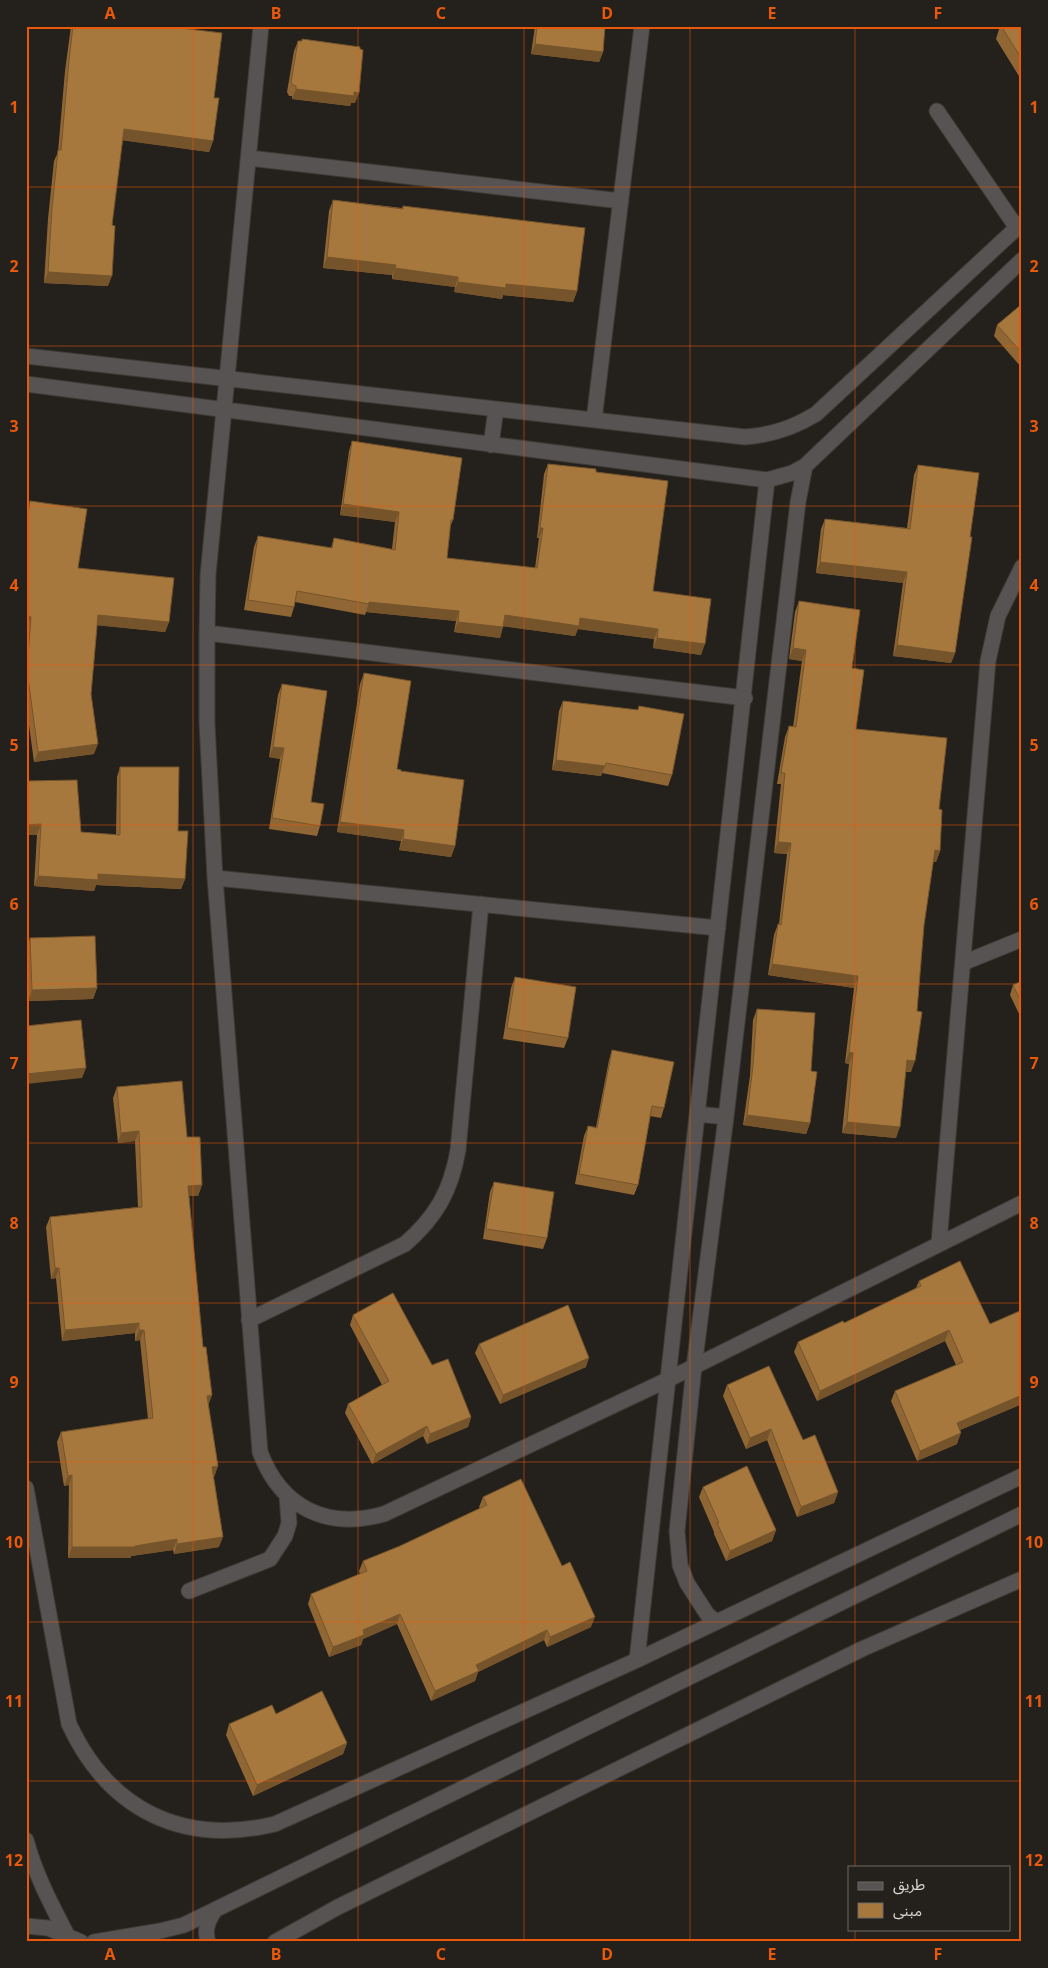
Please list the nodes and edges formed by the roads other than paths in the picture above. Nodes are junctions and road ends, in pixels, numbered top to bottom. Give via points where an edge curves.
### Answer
1 (261, 26) edge
2 (642, 26) edge
3 (937, 111) dead end
4 (248, 158) junction
5 (621, 201) junction
6 (1019, 226) edge
7 (1022, 260) edge
8 (26, 356) edge
9 (227, 378) junction
10 (26, 384) edge
11 (496, 409) junction
12 (224, 410) junction
13 (594, 420) junction
14 (490, 445) junction
15 (805, 466) junction
16 (767, 480) junction
17 (1022, 567) edge
18 (207, 632) junction
19 (745, 698) junction
20 (215, 878) junction
21 (481, 904) junction
22 (718, 928) junction
23 (1022, 939) edge
24 (963, 963) junction
25 (697, 1114) junction
26 (726, 1117) junction
27 (1022, 1203) edge
28 (939, 1244) junction
29 (250, 1320) junction
30 (694, 1367) junction
31 (665, 1381) junction
32 (1022, 1476) edge
33 (26, 1488) edge
34 (287, 1496) junction
35 (1022, 1514) edge
36 (1022, 1579) edge
37 (189, 1591) dead end
38 (716, 1622) junction
39 (637, 1660) junction
40 (26, 1840) edge
41 (215, 1910) junction
42 (26, 1926) edge
43 (74, 1938) edge
44 (94, 1942) edge
45 (208, 1942) edge
46 (275, 1942) edge

1 - 4 street
2 - 5 street
3 - 6 street
4 - 5 street
4 - 9 street
5 - 13 street
6 - 13 street via 816,414 801,423 765,436 745,437
7 - 15 street
8 - 9 street
9 - 11 street
9 - 12 street
10 - 12 street
11 - 13 street
11 - 14 street
12 - 14 street
12 - 18 street via 208,575
14 - 16 street
15 - 16 street via 786,476
15 - 26 street
16 - 19 street
17 - 24 street via 998,616 988,661
18 - 19 street
18 - 20 street via 207,723
19 - 22 street
20 - 21 street
20 - 29 street
21 - 22 street
21 - 29 street via 458,1150 450,1184 442,1201 426,1224 405,1244
22 - 25 street
23 - 24 street
24 - 28 street
25 - 26 street
25 - 31 street
26 - 30 street
27 - 28 street
28 - 30 street
29 - 34 street via 260,1452 266,1469
30 - 31 street
30 - 38 street via 677,1548 687,1583
31 - 34 street via 384,1514 367,1519 333,1518 316,1514
31 - 39 street
32 - 38 street
33 - 39 street via 69,1724 78,1745 91,1764 123,1797 150,1813 185,1826 230,1831 275,1824
34 - 37 street via 289,1523 285,1536 270,1559
35 - 41 street
36 - 46 street via 862,1649 338,1907
38 - 39 street
40 - 43 street via 47,1896
41 - 44 street via 184,1925
41 - 45 street via 208,1921
42 - 43 street via 48,1928

